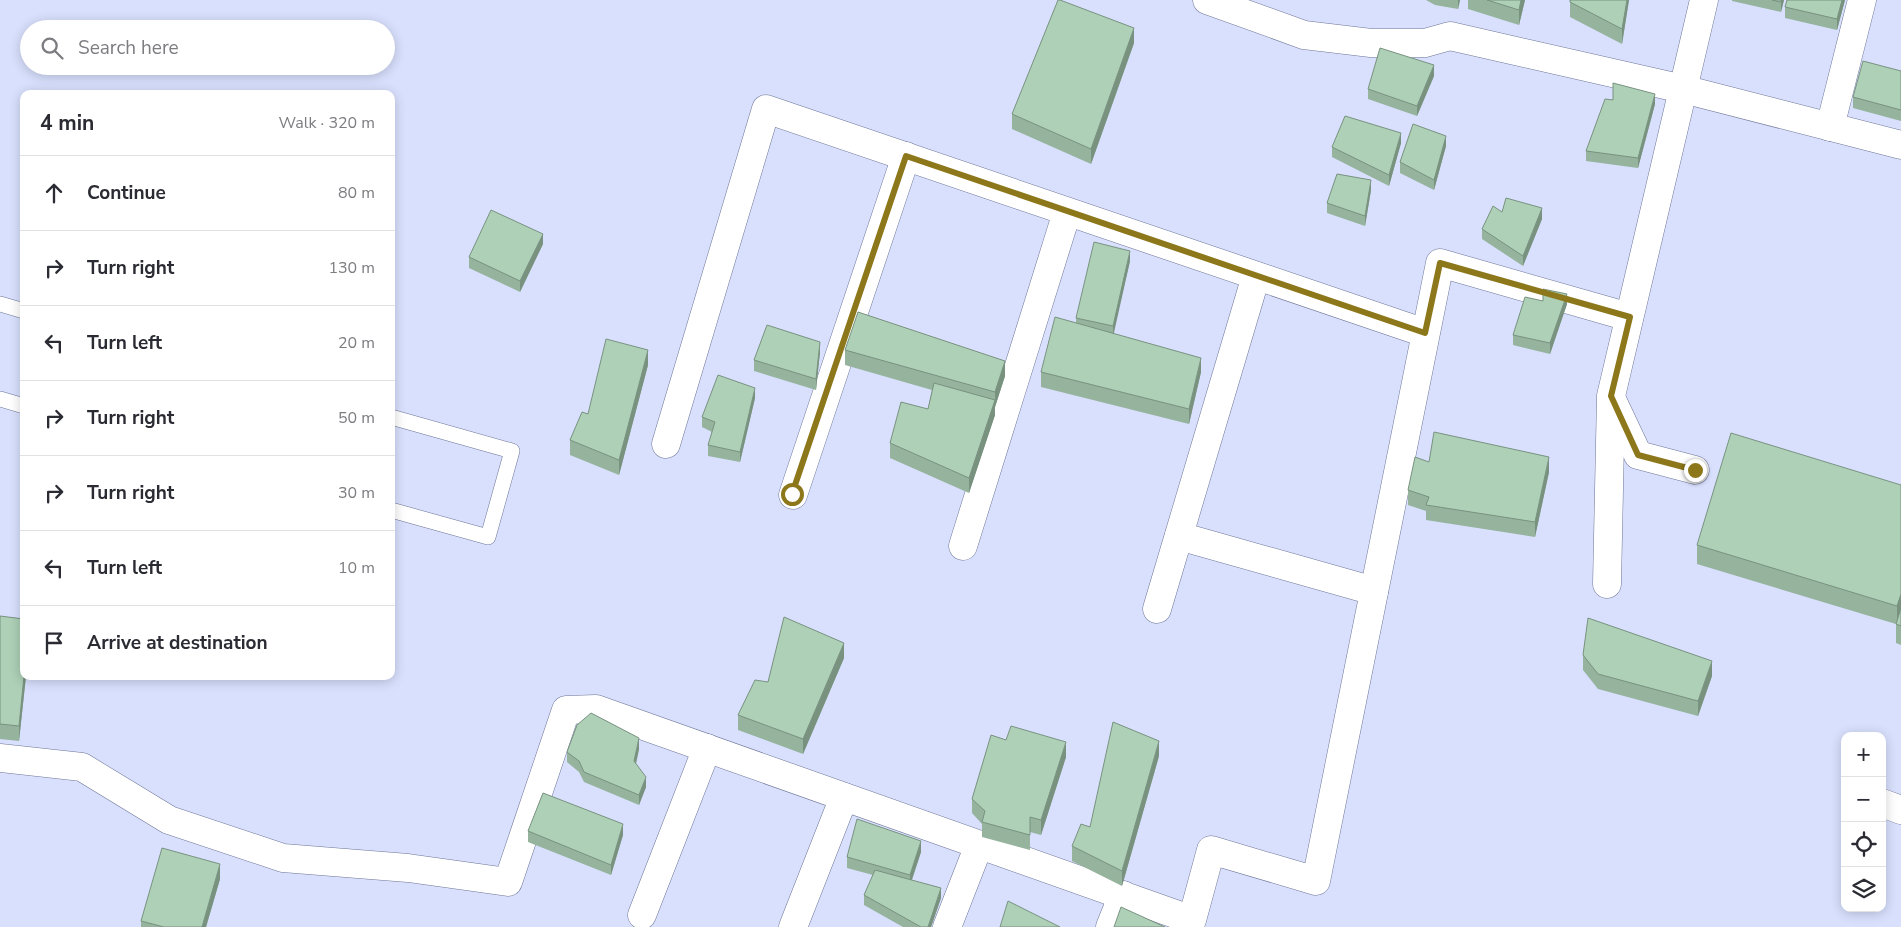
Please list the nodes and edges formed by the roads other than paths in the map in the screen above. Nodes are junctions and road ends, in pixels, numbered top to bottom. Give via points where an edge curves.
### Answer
1 (1207, 0) edge
2 (1704, 0) edge
3 (1862, 0) edge
4 (1683, 90) junction
5 (1830, 127) junction
6 (1901, 145) edge
7 (906, 156) junction
8 (1067, 212) junction
9 (1256, 276) junction
10 (0, 304) edge
11 (20, 310) edge
12 (1630, 317) junction
13 (1425, 333) junction
14 (1611, 396) junction
15 (0, 399) edge
16 (20, 405) edge
17 (395, 418) edge
18 (666, 444) dead end
19 (1695, 470) dead end
20 (792, 494) dead end
21 (395, 511) edge
22 (1179, 536) junction
23 (963, 546) dead end
24 (1607, 584) dead end
25 (1374, 591) junction
26 (1157, 608) dead end
27 (707, 748) junction
28 (0, 758) edge
29 (844, 797) junction
30 (1886, 804) edge
31 (1901, 810) edge
32 (979, 845) junction
33 (1123, 895) junction
34 (642, 916) dead end
35 (793, 927) edge
36 (947, 927) edge
37 (1110, 927) edge

1 - 4 street via 1304,35 1425,44 1450,36
2 - 4 street
3 - 5 street
4 - 5 street
4 - 12 street
5 - 6 street
7 - 8 street
7 - 18 street via 766,109
7 - 20 street
8 - 9 street
8 - 23 street
9 - 13 street
9 - 22 street
10 - 11 lane
12 - 13 street via 1440,263
12 - 14 street
13 - 25 street
14 - 19 street via 1638,455
14 - 24 street
15 - 16 lane
17 - 21 lane via 512,452 488,537
22 - 25 street
22 - 26 street
25 - 33 street via 1316,882 1211,850 1192,920
27 - 28 street via 596,709 566,710 508,882 408,868 283,858 169,820 82,768
27 - 29 street
27 - 34 street
29 - 32 street
29 - 35 street
30 - 31 street
32 - 33 street
32 - 36 street
33 - 37 street

